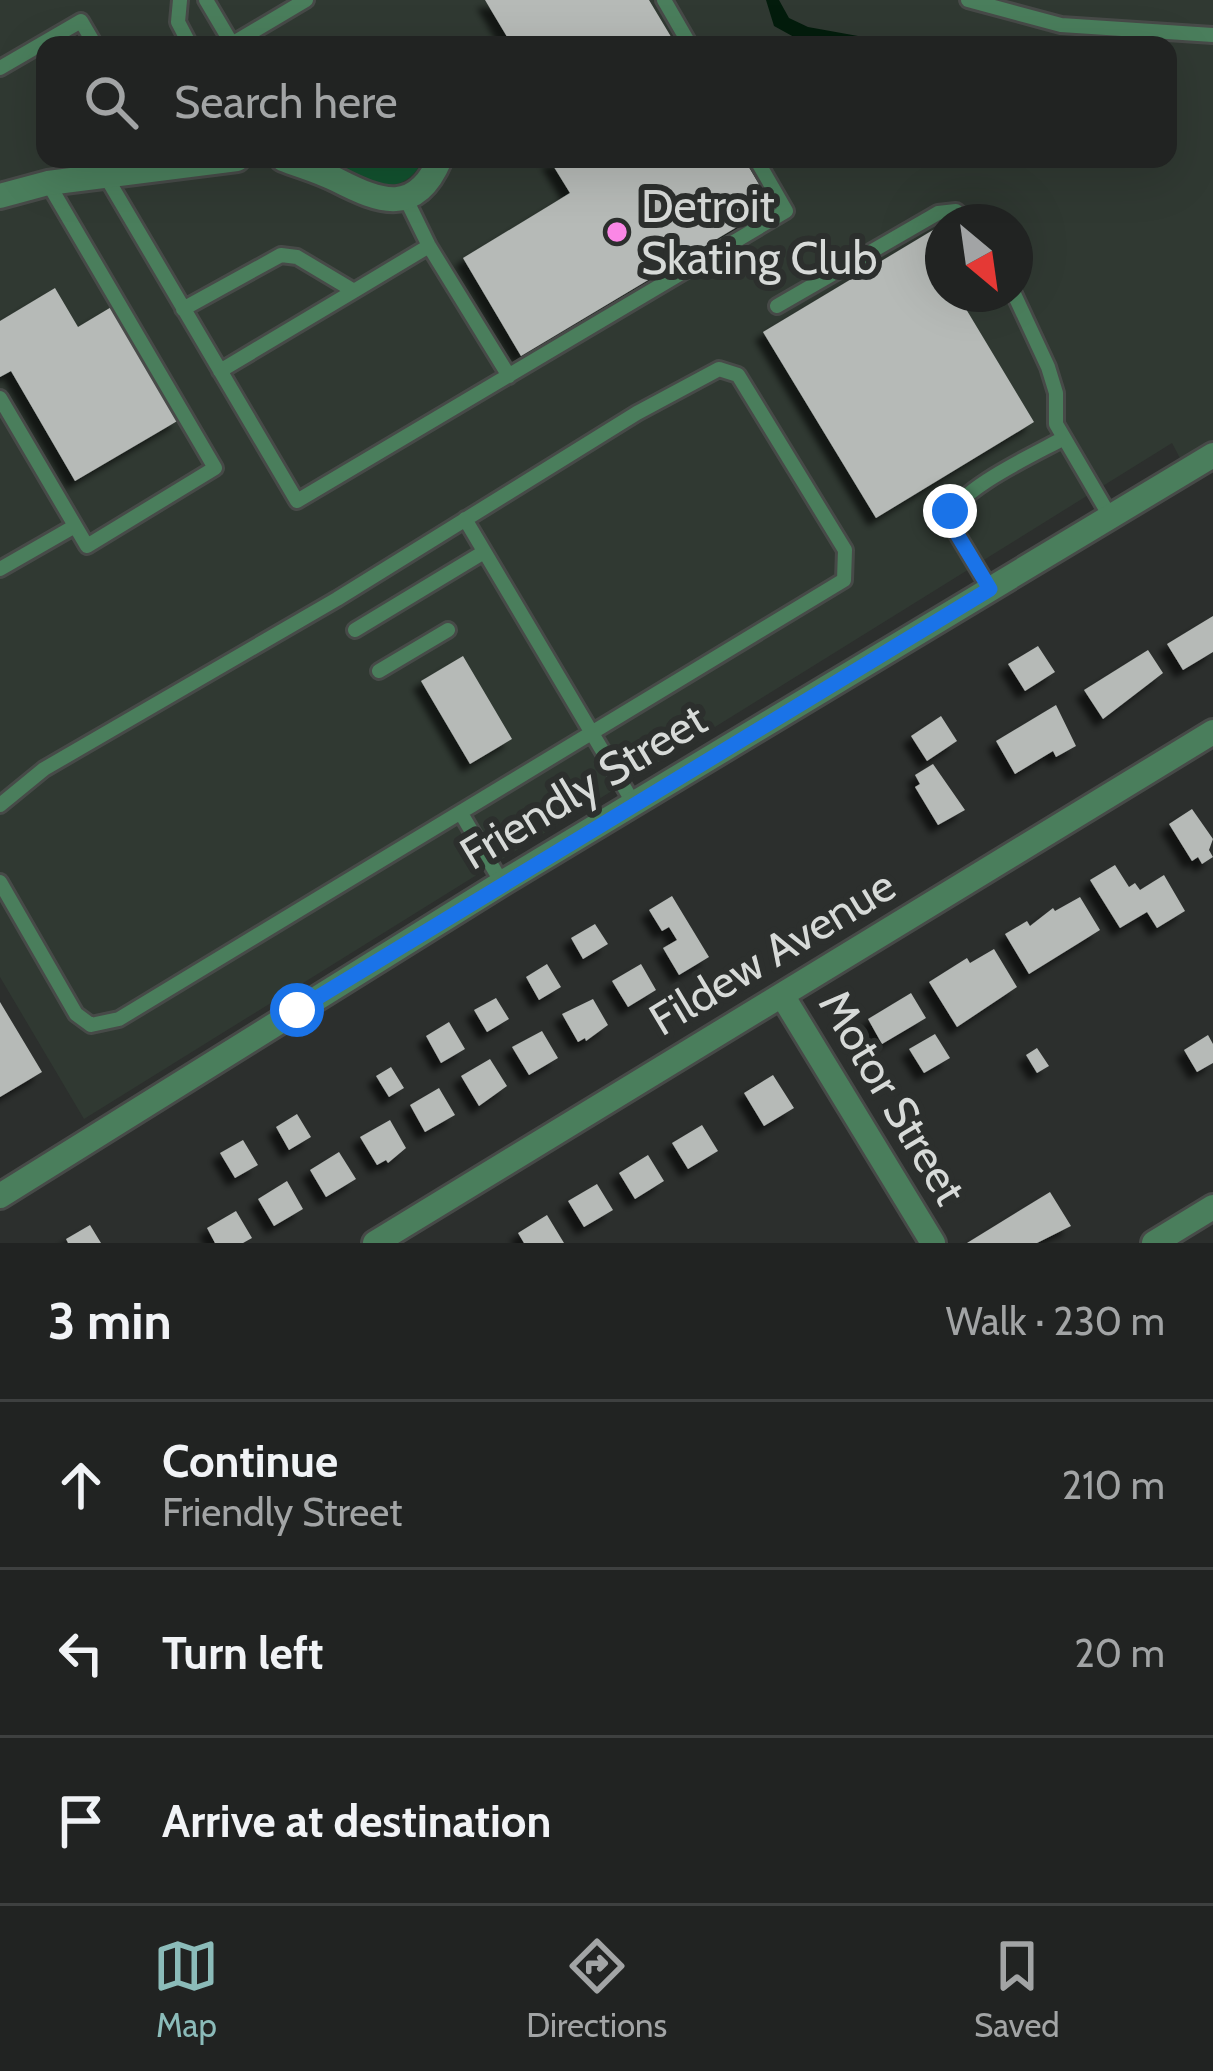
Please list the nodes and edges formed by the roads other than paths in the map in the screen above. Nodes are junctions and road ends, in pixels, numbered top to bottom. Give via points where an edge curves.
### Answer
1 (180, 0) edge
2 (206, 0) edge
3 (306, 0) edge
4 (664, 0) edge
5 (968, 0) edge
6 (1213, 35) edge
7 (55, 36) edge
8 (90, 36) edge
9 (185, 36) edge
10 (226, 36) edge
11 (246, 36) edge
12 (685, 36) edge
13 (36, 47) edge
14 (0, 68) edge
15 (136, 168) edge
16 (307, 168) edge
17 (436, 168) edge
18 (761, 168) edge
19 (105, 176) junction
20 (48, 183) junction
21 (0, 196) edge
22 (404, 196) junction
23 (925, 221) edge
24 (429, 246) junction
25 (354, 291) junction
26 (777, 306) dead end
27 (183, 309) junction
28 (1022, 312) edge
29 (220, 371) junction
30 (509, 376) junction
31 (0, 398) edge
32 (1064, 438) junction
33 (1213, 454) edge
34 (1112, 518) junction
35 (466, 519) junction
36 (74, 526) junction
37 (484, 552) junction
38 (0, 569) edge
39 (990, 589) junction
40 (355, 630) dead end
41 (448, 630) dead end
42 (379, 671) dead end
43 (1213, 732) edge
44 (591, 735) junction
45 (634, 804) junction
46 (0, 805) edge
47 (462, 815) junction
48 (0, 882) edge
49 (502, 884) junction
50 (782, 995) junction
51 (2, 1191) edge
52 (1213, 1207) edge
53 (375, 1243) edge
54 (933, 1243) edge
55 (1154, 1243) edge

1 - 9 lane
2 - 10 lane
3 - 11 lane
4 - 12 lane
5 - 6 lane via 1061,25
7 - 8 lane via 81,21
13 - 14 lane
15 - 19 street
16 - 22 street via 370,198
17 - 22 street
18 - 30 lane via 786,211
19 - 20 street
19 - 27 lane
20 - 21 street
20 - 36 lane via 215,468 87,546
22 - 24 lane
23 - 26 lane
24 - 25 lane
24 - 30 lane
25 - 27 lane via 285,254
25 - 29 lane
27 - 29 lane
28 - 32 lane via 1048,367
29 - 30 lane via 297,501
31 - 36 lane
32 - 34 lane
32 - 39 lane via 950,511
33 - 34 street, Friendly Street
34 - 39 street, Friendly Street
35 - 37 lane
35 - 44 lane via 718,369 738,375 845,550 844,580
35 - 46 lane via 44,769
36 - 38 lane
37 - 40 lane
37 - 44 lane
39 - 45 street, Friendly Street
41 - 42 lane
43 - 50 street, Fildew Avenue
44 - 45 lane
44 - 47 lane
45 - 49 street, Friendly Street
47 - 48 lane via 119,1019 91,1025 76,1014
47 - 49 lane
49 - 51 street, Friendly Street
50 - 53 street, Fildew Avenue
50 - 54 street, Motor Street
52 - 55 street

